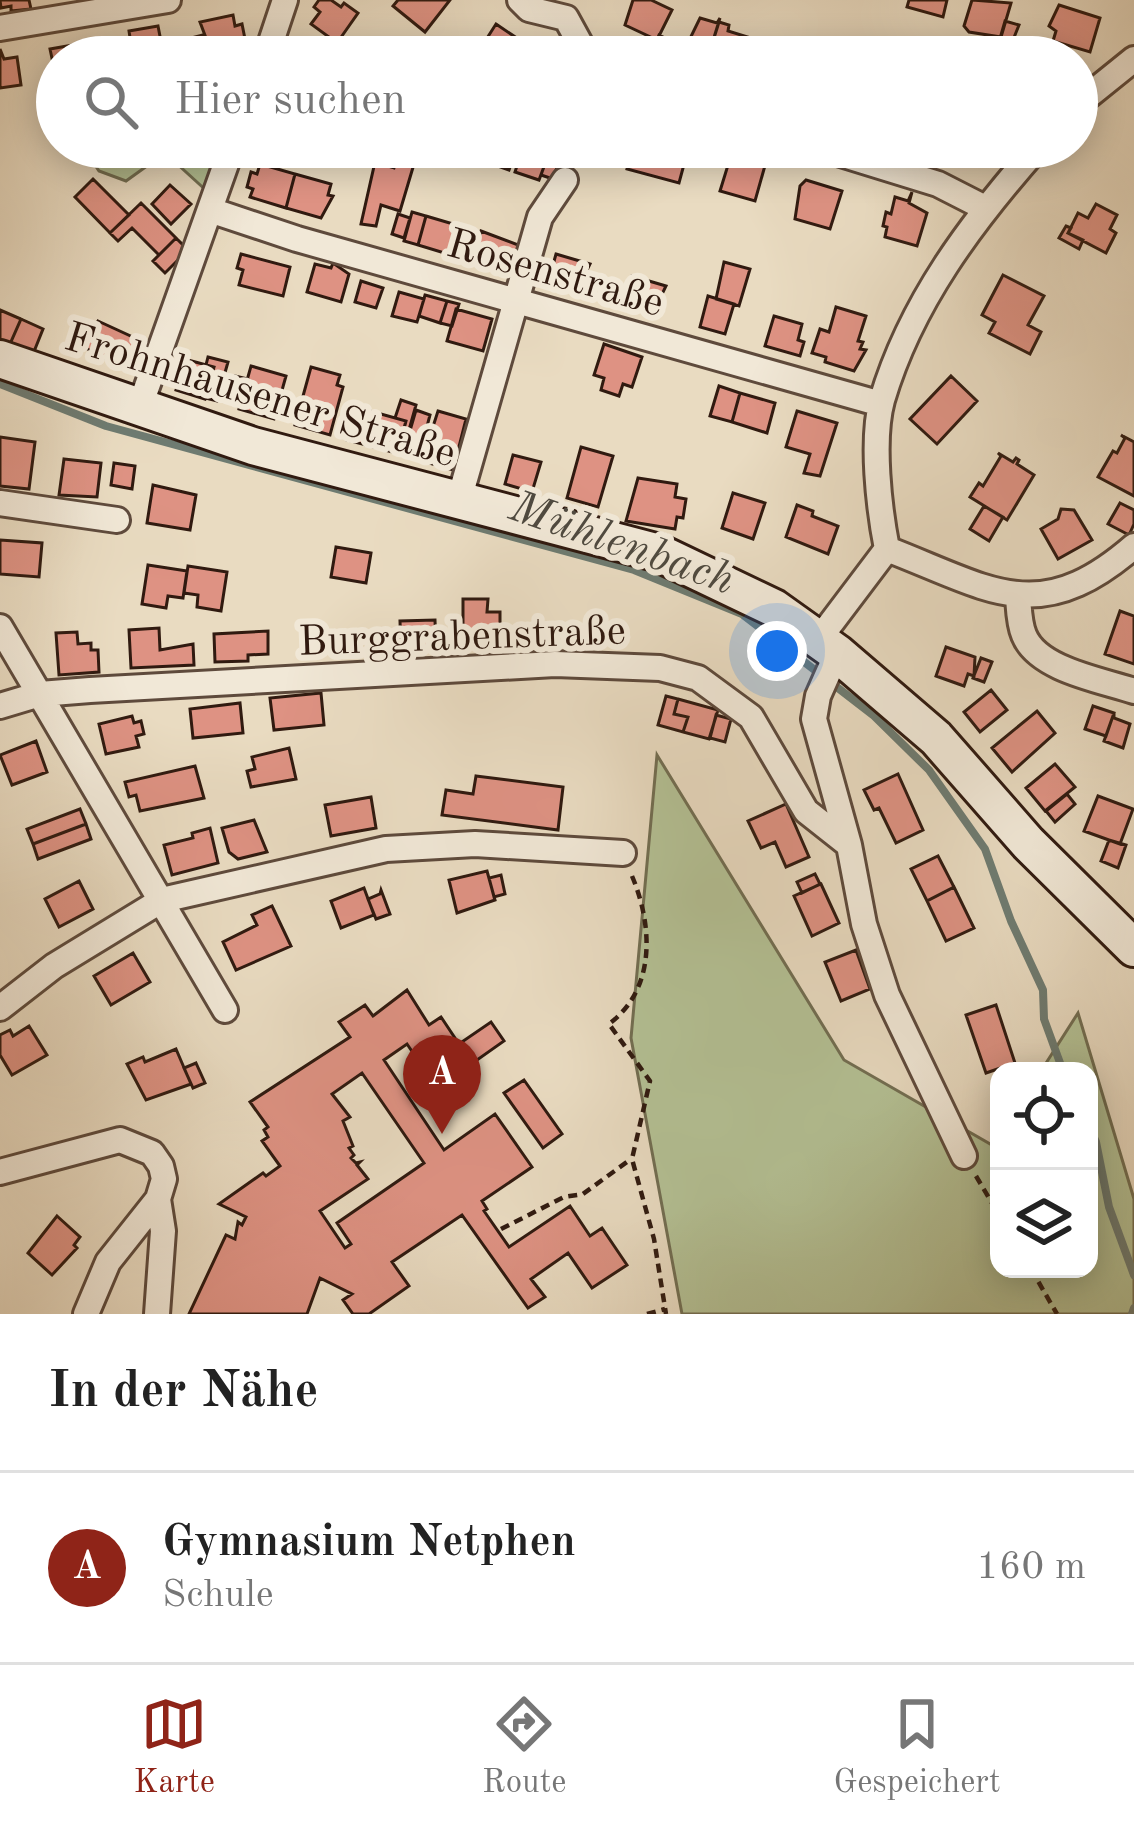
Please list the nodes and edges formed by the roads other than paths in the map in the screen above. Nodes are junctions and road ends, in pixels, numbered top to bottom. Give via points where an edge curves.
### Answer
1 (168, 0) edge
2 (285, 0) edge
3 (520, 0) edge
4 (0, 28) edge
5 (273, 36) edge
6 (576, 36) edge
7 (1134, 59) edge
8 (1098, 88) edge
9 (225, 168) edge
10 (886, 168) edge
11 (1020, 168) edge
12 (565, 180) dead end
13 (985, 208) junction
14 (210, 210) junction
15 (517, 300) junction
16 (0, 359) edge
17 (881, 404) junction
18 (139, 409) junction
19 (459, 500) junction
20 (0, 503) edge
21 (117, 520) dead end
22 (1134, 546) edge
23 (887, 549) junction
24 (1018, 597) junction
25 (0, 627) edge
26 (828, 646) junction
27 (1134, 691) edge
28 (40, 694) junction
29 (0, 706) edge
30 (849, 845) junction
31 (623, 853) road end
32 (162, 900) junction
33 (1134, 948) edge
34 (0, 1008) edge
35 (225, 1010) dead end
36 (964, 1156) road end
37 (0, 1172) edge
38 (158, 1198) junction
39 (86, 1314) edge
40 (157, 1314) edge

1 - 4 street
2 - 5 street
3 - 6 street via 566,18
7 - 8 street
9 - 14 street
10 - 13 street
11 - 13 street
12 - 15 street via 540,217
13 - 17 street via 920,310
14 - 15 street, Rosenstraße
14 - 18 street
15 - 17 street, Rosenstraße
15 - 19 street
16 - 18 main road, Frohnhausener Straße
17 - 23 street via 878,500
18 - 19 main road, Frohnhausener Straße
19 - 26 main road, Frohnhausener Straße via 689,565
20 - 21 street
22 - 24 street via 1099,576
23 - 24 street
23 - 26 street
24 - 27 street via 1032,649
25 - 28 street
26 - 30 street via 814,719
26 - 33 main road, Frohnhausener Straße via 936,738
28 - 29 street, Burggrabenstraße
28 - 30 street, Burggrabenstraße via 555,664 660,668 698,678 751,717 806,811
28 - 32 street
30 - 36 street via 887,995
31 - 32 street via 475,844 386,849
32 - 34 street
32 - 35 street
37 - 38 street via 120,1140 152,1153 161,1166
38 - 39 street via 108,1262
38 - 40 street

